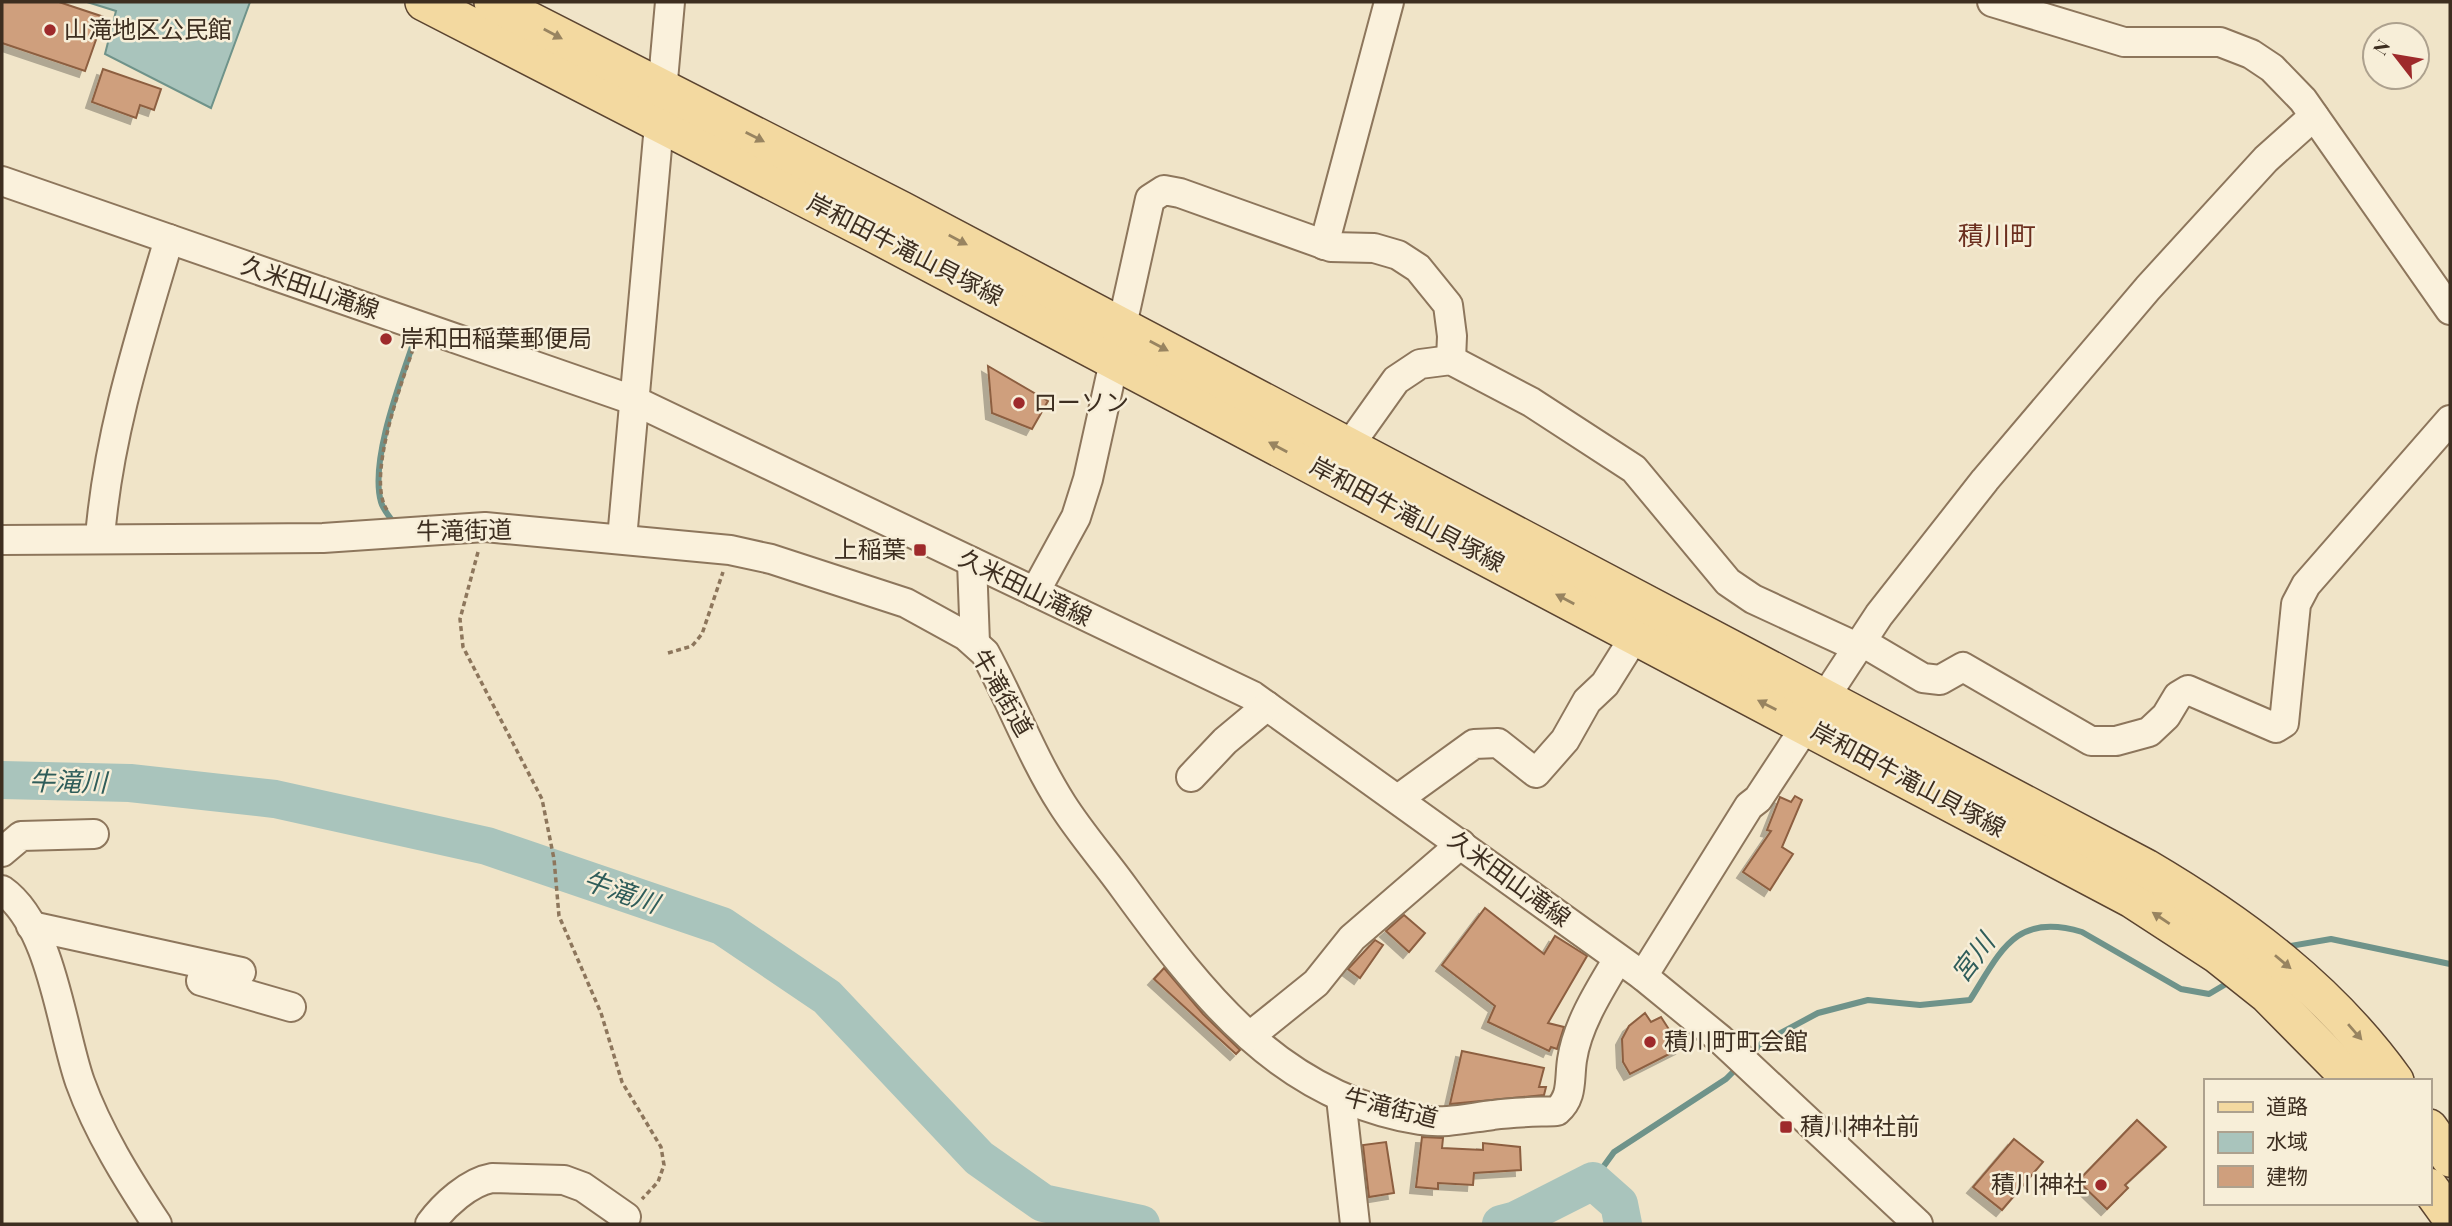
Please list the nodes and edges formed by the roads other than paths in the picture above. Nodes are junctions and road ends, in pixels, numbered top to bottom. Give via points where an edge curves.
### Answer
1 (424, 2) edge
2 (492, 2) edge
3 (670, 2) edge
4 (1389, 2) edge
5 (1992, 2) edge
6 (660, 108) junction
7 (2314, 116) junction
8 (2, 181) edge
9 (169, 239) junction
10 (1324, 245) junction
11 (2450, 310) edge
12 (1117, 342) junction
13 (1451, 360) junction
14 (633, 400) junction
15 (2450, 420) edge
16 (1349, 446) junction
17 (100, 538) junction
18 (622, 539) junction
19 (2, 540) edge
20 (972, 562) junction
21 (1035, 592) junction
22 (1634, 636) junction
23 (975, 643) junction
24 (1861, 645) junction
25 (1267, 706) junction
26 (1816, 712) junction
27 (1191, 777) dead end
28 (1398, 799) junction
29 (94, 834) dead end
30 (1461, 844) junction
31 (2, 852) edge
32 (2, 890) edge
33 (31, 926) junction
34 (186, 959) junction
35 (1618, 959) junction
36 (241, 972) dead end
37 (1643, 976) junction
38 (291, 1007) dead end
39 (1250, 1035) junction
40 (2351, 1079) edge
41 (2393, 1079) edge
42 (1341, 1098) junction
43 (2431, 1132) edge
44 (2450, 1158) edge
45 (2431, 1189) edge
46 (2450, 1216) edge
47 (626, 1217) road end
48 (157, 1224) edge
49 (430, 1224) edge
50 (1355, 1224) edge
51 (1918, 1224) edge

1 - 6 main road, 岸和田牛滝山貝塚線
2 -> 6 main road, 岸和田牛滝山貝塚線
3 - 6 street
4 - 10 street
5 - 7 street via 2124,41 2220,42 2272,68
6 - 12 main road, 岸和田牛滝山貝塚線 via 889,204
6 - 14 street
7 - 11 street
7 - 24 street via 2266,159 2148,288 1985,480
8 - 9 street, 久米田山滝線
9 - 14 street, 久米田山滝線
9 - 17 street via 126,387 104,490
10 - 12 street via 1164,190 1150,199
10 - 13 street via 1374,248 1398,255 1418,268 1448,305
12 -> 16 main road, 岸和田牛滝山貝塚線
12 - 21 street via 1076,517
22 -> 12 main road, 岸和田牛滝山貝塚線
13 - 16 street via 1420,364 1396,380
13 - 24 street via 1531,402 1634,469 1728,582 1753,599
14 - 18 street
14 - 20 street, 久米田山滝線
15 - 24 street via 2306,585 2296,604 2284,723 2276,728 2188,690 2149,732 2116,741 2091,741 1963,667 1940,680 1923,678
16 - 26 main road, 岸和田牛滝山貝塚線
17 - 18 street, 牛滝街道 via 323,538 485,527
17 - 19 street, 牛滝街道
18 - 23 street, 牛滝街道 via 771,559 906,603
20 - 21 street, 久米田山滝線
20 - 23 street
21 - 25 street, 久米田山滝線
26 -> 22 main road, 岸和田牛滝山貝塚線
22 - 28 street via 1565,740 1536,773 1498,743 1474,744
23 - 39 street, 牛滝街道 via 995,671 1061,803 1191,978 1217,1008
24 - 26 street
25 - 27 street
25 - 28 street, 久米田山滝線
26 - 37 street via 1749,806
40 -> 26 main road, 岸和田牛滝山貝塚線 via 2267,994 2218,956 2132,899
26 -> 41 main road, 岸和田牛滝山貝塚線 via 2146,867 2254,937 2343,1018
28 - 30 street, 久米田山滝線
29 - 31 street via 21,836
30 - 35 street, 久米田山滝線
30 - 39 street via 1352,938 1316,983
32 - 33 street
33 - 34 street
33 - 48 street via 54,980 80,1080 121,1165
34 - 36 street
34 - 38 street via 195,979
35 - 37 street, 久米田山滝線
35 - 42 street, 牛滝街道 via 1582,1030 1572,1059 1566,1103 1557,1111 1447,1122 1420,1120
37 - 51 street, 久米田山滝線 via 1720,1039
39 - 42 street, 牛滝街道 via 1288,1068
42 - 50 street
43 - 44 main road
45 - 46 main road
47 - 49 street via 583,1187 564,1180 492,1178 482,1179 459,1195

